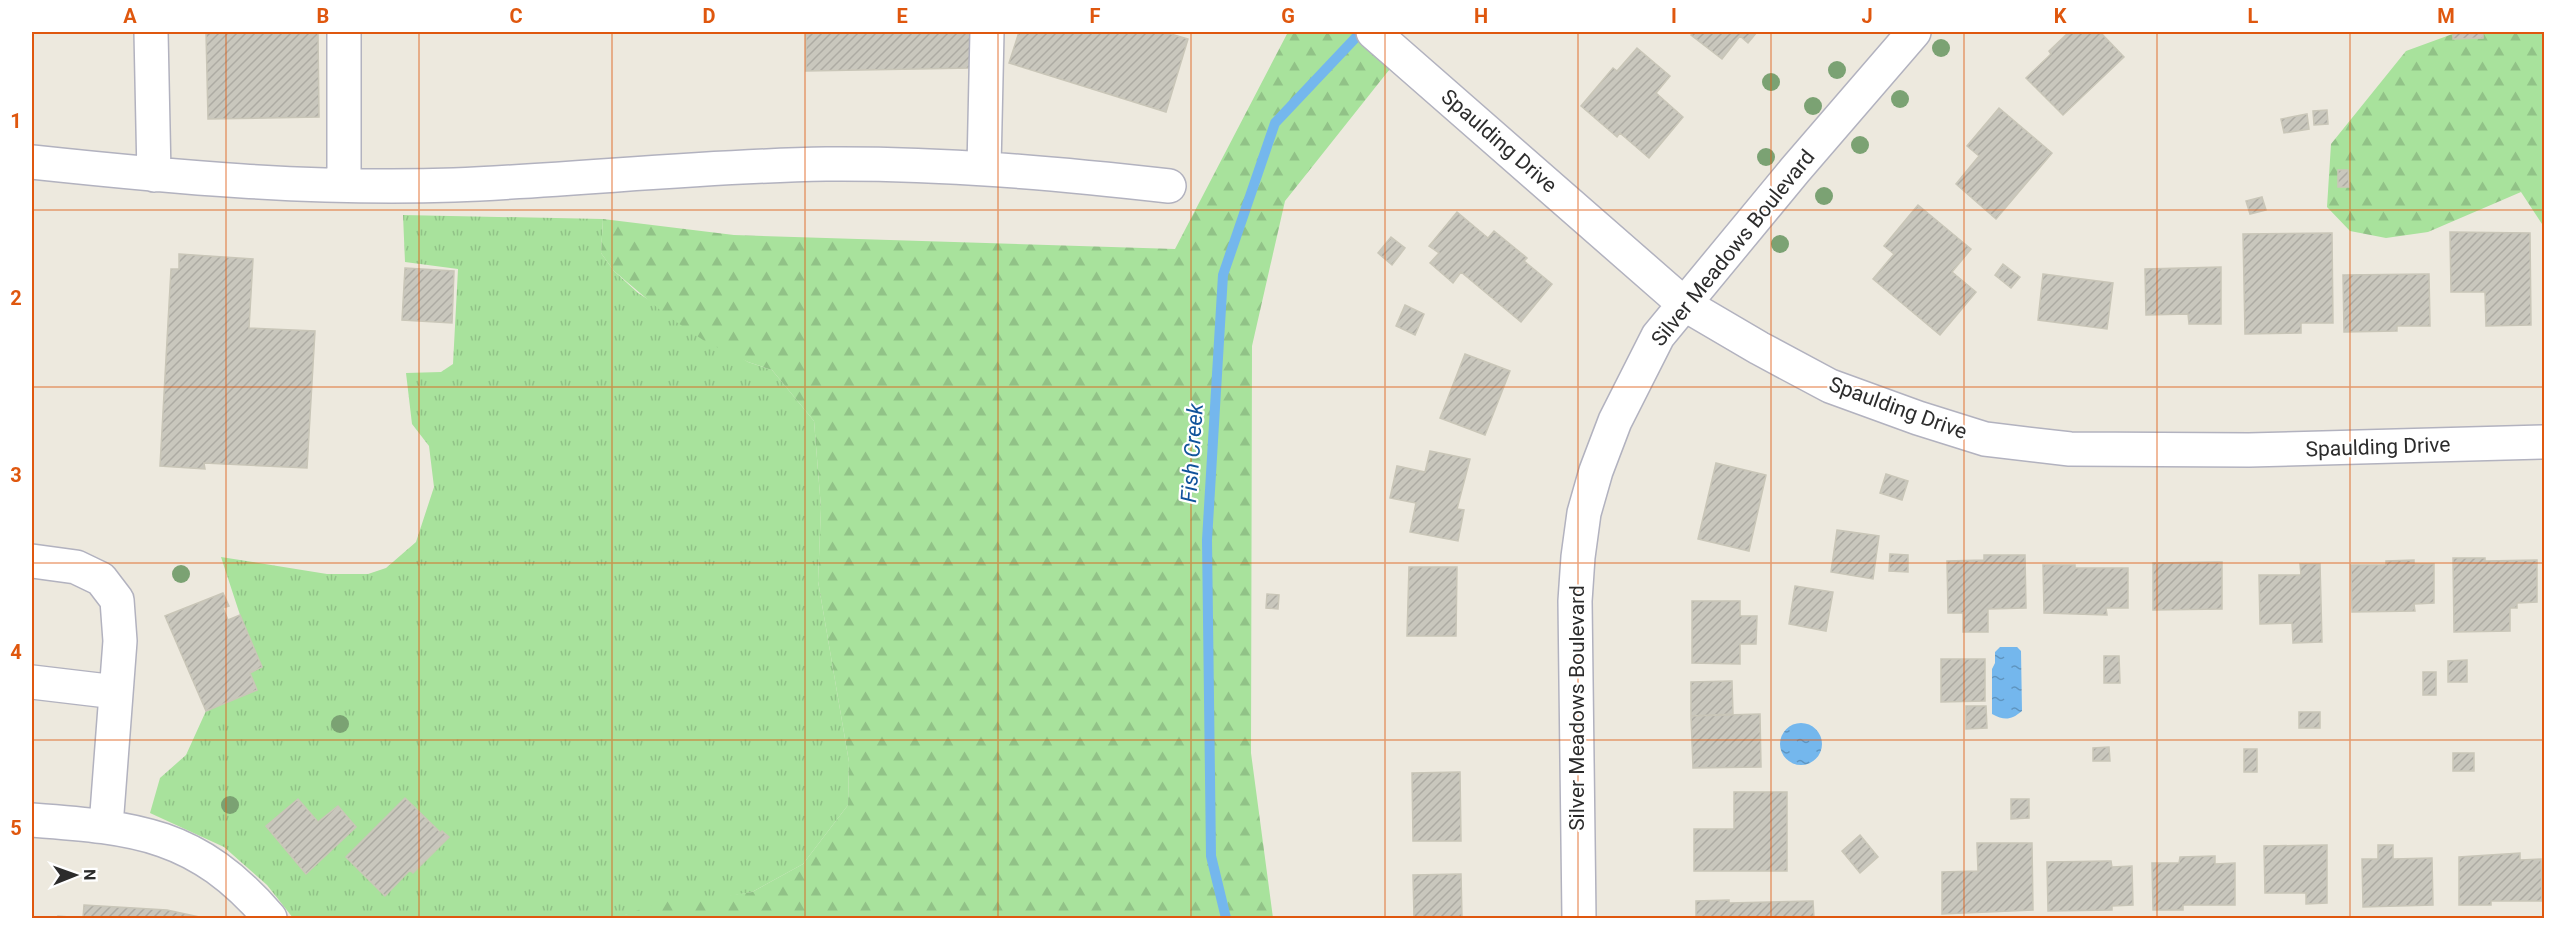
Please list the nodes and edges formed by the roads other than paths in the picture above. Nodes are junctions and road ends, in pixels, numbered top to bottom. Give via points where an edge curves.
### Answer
1 (151, 32) edge
2 (344, 32) edge
3 (987, 32) edge
4 (1373, 32) edge
5 (1914, 32) edge
6 (32, 162) edge
7 (984, 167) junction
8 (154, 175) junction
9 (344, 184) junction
10 (1169, 186) dead end
11 (1684, 304) junction
12 (2544, 442) edge
13 (32, 561) edge
14 (32, 682) edge
15 (116, 692) junction
16 (32, 820) edge
17 (106, 826) junction
18 (270, 918) edge
19 (1579, 918) edge

1 - 8 street
2 - 9 street
3 - 7 street
4 - 11 street, Spaulding Drive
5 - 11 street, Silver Meadows Boulevard
6 - 8 street
7 - 9 street via 825,164 452,185
7 - 10 street
8 - 9 street
11 - 12 street, Spaulding Drive via 1830,386 1985,439 2070,449 2249,450
11 - 19 street, Silver Meadows Boulevard via 1658,336 1629,390 1596,471 1584,513 1575,601
13 - 15 street via 76,567 101,579 117,600 120,641
14 - 15 street
15 - 17 street
16 - 17 street
17 - 18 street via 151,835 218,867

